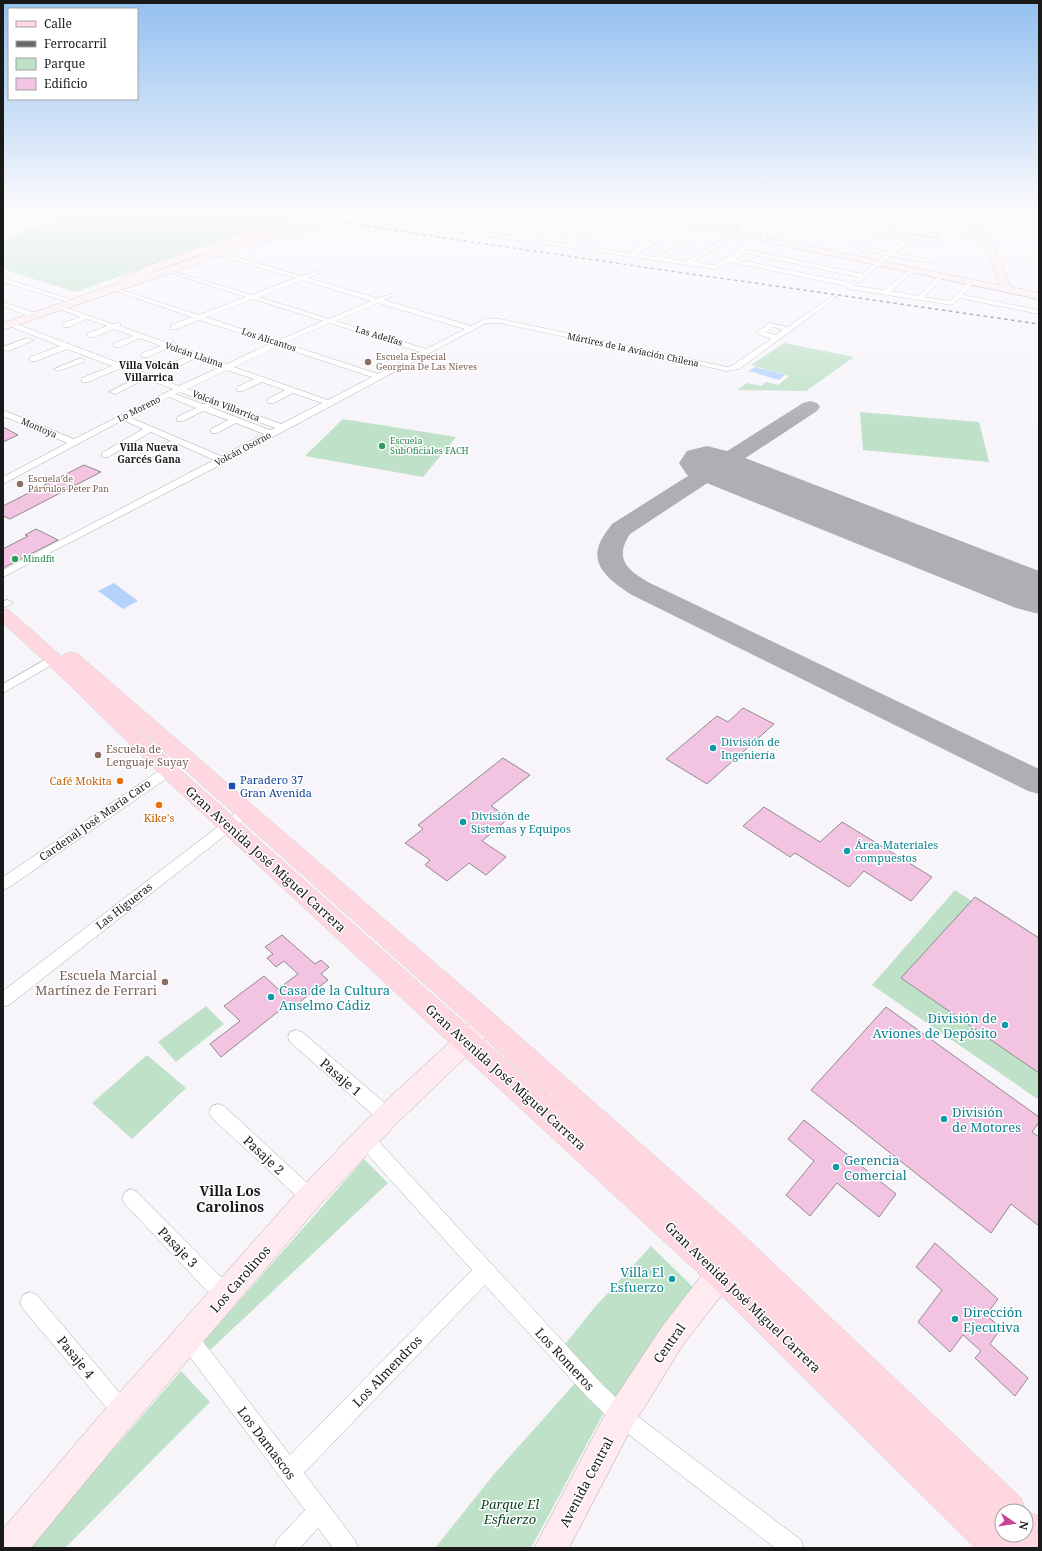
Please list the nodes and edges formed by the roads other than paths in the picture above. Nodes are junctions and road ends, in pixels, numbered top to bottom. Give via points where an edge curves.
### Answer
1 (11, 284) edge
2 (118, 284) edge
3 (120, 284) edge
4 (213, 284) edge
5 (286, 284) edge
6 (324, 284) edge
7 (843, 284) edge
8 (895, 284) edge
9 (933, 284) edge
10 (969, 284) edge
11 (983, 284) edge
12 (1005, 284) edge
13 (850, 286) joint
14 (113, 288) junction
15 (1006, 289) junction
16 (885, 293) junction
17 (390, 295) dead end
18 (958, 296) junction
19 (1039, 296) edge
20 (254, 297) junction
21 (834, 297) dead end
22 (919, 298) junction
23 (378, 300) junction
24 (3, 304) edge
25 (65, 304) junction
26 (1039, 312) edge
27 (32, 314) junction
28 (87, 317) junction
29 (201, 318) junction
30 (330, 321) junction
31 (482, 322) joint
32 (122, 323) junction
33 (66, 325) dead end
34 (5, 326) edge
35 (113, 326) junction
36 (174, 327) dead end
37 (471, 328) junction
38 (788, 329) junction
39 (91, 335) dead end
40 (140, 336) junction
41 (776, 338) junction
42 (30, 340) junction
43 (176, 341) junction
44 (278, 343) junction
45 (117, 345) dead end
46 (166, 345) junction
47 (67, 346) junction
48 (6, 349) dead end
49 (56, 350) junction
50 (428, 352) junction
51 (145, 355) dead end
52 (195, 356) junction
53 (33, 359) dead end
54 (81, 360) junction
55 (236, 362) junction
56 (174, 365) dead end
57 (119, 366) junction
58 (227, 367) junction
59 (58, 370) dead end
60 (108, 370) junction
61 (380, 376) junction
62 (261, 379) junction
63 (84, 380) dead end
64 (137, 381) junction
65 (181, 389) junction
66 (240, 389) dead end
67 (292, 390) junction
68 (113, 392) dead end
69 (170, 394) junction
70 (339, 398) junction
71 (271, 401) dead end
72 (215, 402) junction
73 (329, 403) junction
74 (204, 407) junction
75 (3, 413) edge
76 (122, 417) junction
77 (180, 419) dead end
78 (235, 420) junction
79 (283, 428) junction
80 (148, 430) junction
81 (214, 431) dead end
82 (272, 434) junction
83 (176, 442) junction
84 (75, 443) junction
85 (105, 455) dead end
86 (149, 456) dead end
87 (223, 460) junction
88 (3, 481) edge
89 (3, 574) edge
90 (4, 605) edge
91 (53, 660) junction
92 (3, 688) edge
93 (187, 758) junction
94 (168, 770) junction
95 (237, 819) junction
96 (3, 884) edge
97 (3, 1000) edge
98 (477, 1033) junction
99 (296, 1037) dead end
100 (218, 1112) dead end
101 (387, 1116) junction
102 (365, 1140) junction
103 (310, 1197) junction
104 (131, 1198) dead end
105 (723, 1237) junction
106 (485, 1270) junction
107 (721, 1273) junction
108 (227, 1294) junction
109 (30, 1302) dead end
110 (188, 1338) junction
111 (122, 1412) junction
112 (621, 1416) junction
113 (289, 1472) junction
114 (1000, 1503) edge
115 (319, 1511) junction
116 (9, 1548) edge
117 (285, 1548) edge
118 (346, 1548) edge
119 (551, 1548) edge
120 (793, 1548) edge
121 (1001, 1548) edge

1 - 25 street
2 - 25 main road
3 - 14 main road
4 - 20 street, Las Adelfas
5 - 20 street
6 - 23 street
7 - 13 street
8 - 16 street
9 - 22 street
10 - 18 street
11 - 15 main road
12 - 15 main road
13 - 16 street
14 - 25 main road
14 - 29 street, Los Alicantos
15 - 19 main road
16 - 22 street
17 - 23 street, Lo Moreno
18 - 22 street via 952,303
18 - 26 street
20 - 29 street
20 - 30 street, Las Adelfas
21 - 38 street, Mártires de la Aviación Chilena
23 - 30 street, Lo Moreno
23 - 37 street
24 - 27 street
25 - 27 main road
25 - 28 street, Volcán Llaima
25 - 32 street, Volcán Llaima
27 - 34 main road
28 - 33 street
28 - 35 street, Volcán Llaima
29 - 36 street
29 - 44 street, Los Alicantos
30 - 44 street, Lo Moreno
30 - 50 street, Las Adelfas
31 - 37 street, Volcán Osorno
31 - 41 street, Mártires de la Aviación Chilena via 500,321 725,370 735,368
32 - 35 street
32 - 43 street, Volcán Llaima
34 - 42 street, Volcán Villarrica
34 - 47 street, Volcán Villarrica
35 - 39 street
35 - 40 street, Volcán Llaima
37 - 50 street, Volcán Osorno
38 - 41 street, Mártires de la Aviación Chilena
38 - 41 street via 772,325 760,333
40 - 45 street
40 - 46 street, Volcán Llaima
42 - 48 street
42 - 49 street, Volcán Villarrica
43 - 46 street
43 - 55 street, Volcán Llaima
44 - 55 street, Lo Moreno
44 - 61 street, Los Alicantos
46 - 51 street
46 - 52 street, Volcán Llaima
47 - 49 street
47 - 57 street, Volcán Villarrica
49 - 53 street
49 - 54 street, Volcán Villarrica
50 - 61 street, Volcán Osorno
52 - 56 street
52 - 58 street, Volcán Llaima
54 - 59 street
54 - 60 street, Volcán Villarrica
55 - 58 street, Lo Moreno
55 - 70 street, Volcán Llaima
57 - 60 street
57 - 65 street, Volcán Villarrica
58 - 62 street, Volcán Llaima
58 - 65 street, Lo Moreno
60 - 63 street
60 - 64 street, Volcán Villarrica
61 - 70 street, Volcán Osorno
62 - 66 street
62 - 67 street, Volcán Llaima
64 - 68 street
64 - 69 street, Volcán Villarrica
65 - 69 street, Lo Moreno
65 - 72 street, Volcán Villarrica
67 - 71 street
67 - 73 street, Volcán Llaima
69 - 74 street, Volcán Villarrica
69 - 76 street, Lo Moreno
70 - 73 street, Volcán Osorno
72 - 74 street
72 - 79 street, Volcán Villarrica
73 - 79 street, Volcán Osorno
74 - 77 street
74 - 78 street, Volcán Villarrica
75 - 84 street, Montoya
76 - 80 street
76 - 84 street, Lo Moreno
78 - 81 street
78 - 82 street, Volcán Villarrica
79 - 82 street, Volcán Osorno
80 - 83 street
80 - 85 street
82 - 87 street, Volcán Osorno
83 - 86 street
83 - 87 street
84 - 88 street, Lo Moreno
87 - 89 street, Volcán Osorno
90 - 91 main road, Gran Avenida José Miguel Carrera
90 - 93 main road, Gran Avenida José Miguel Carrera
91 - 92 street
91 - 94 main road, Gran Avenida José Miguel Carrera
93 - 94 street, Cardenal José María Caro
93 - 95 main road, Gran Avenida José Miguel Carrera
94 - 95 main road, Gran Avenida José Miguel Carrera
94 - 96 street, Cardenal José María Caro
95 - 97 street, Las Higueras
95 - 98 main road, Gran Avenida José Miguel Carrera
98 - 101 main road, Los Carolinos
98 - 105 main road, Gran Avenida José Miguel Carrera
98 - 107 main road, Gran Avenida José Miguel Carrera
99 - 101 street, Pasaje 1
100 - 103 street, Pasaje 2
101 - 102 main road, Los Carolinos
102 - 103 main road, Los Carolinos
102 - 106 street, Los Romeros
103 - 108 main road, Los Carolinos
104 - 108 street, Pasaje 3 via 212,1282
105 - 107 main road
105 - 114 main road, Gran Avenida José Miguel Carrera
106 - 112 street, Los Romeros
106 - 113 street, Los Almendros
107 - 112 main road, Central via 673,1335
107 - 121 main road, Gran Avenida José Miguel Carrera
108 - 110 main road, Los Carolinos
109 - 111 street, Pasaje 4
110 - 111 main road, Los Carolinos
110 - 113 street, Los Damascos
111 - 116 main road, Los Carolinos
112 - 119 main road, Avenida Central
112 - 120 street, Los Romeros
113 - 115 street, Los Damascos
115 - 117 street
115 - 118 street, Los Damascos

